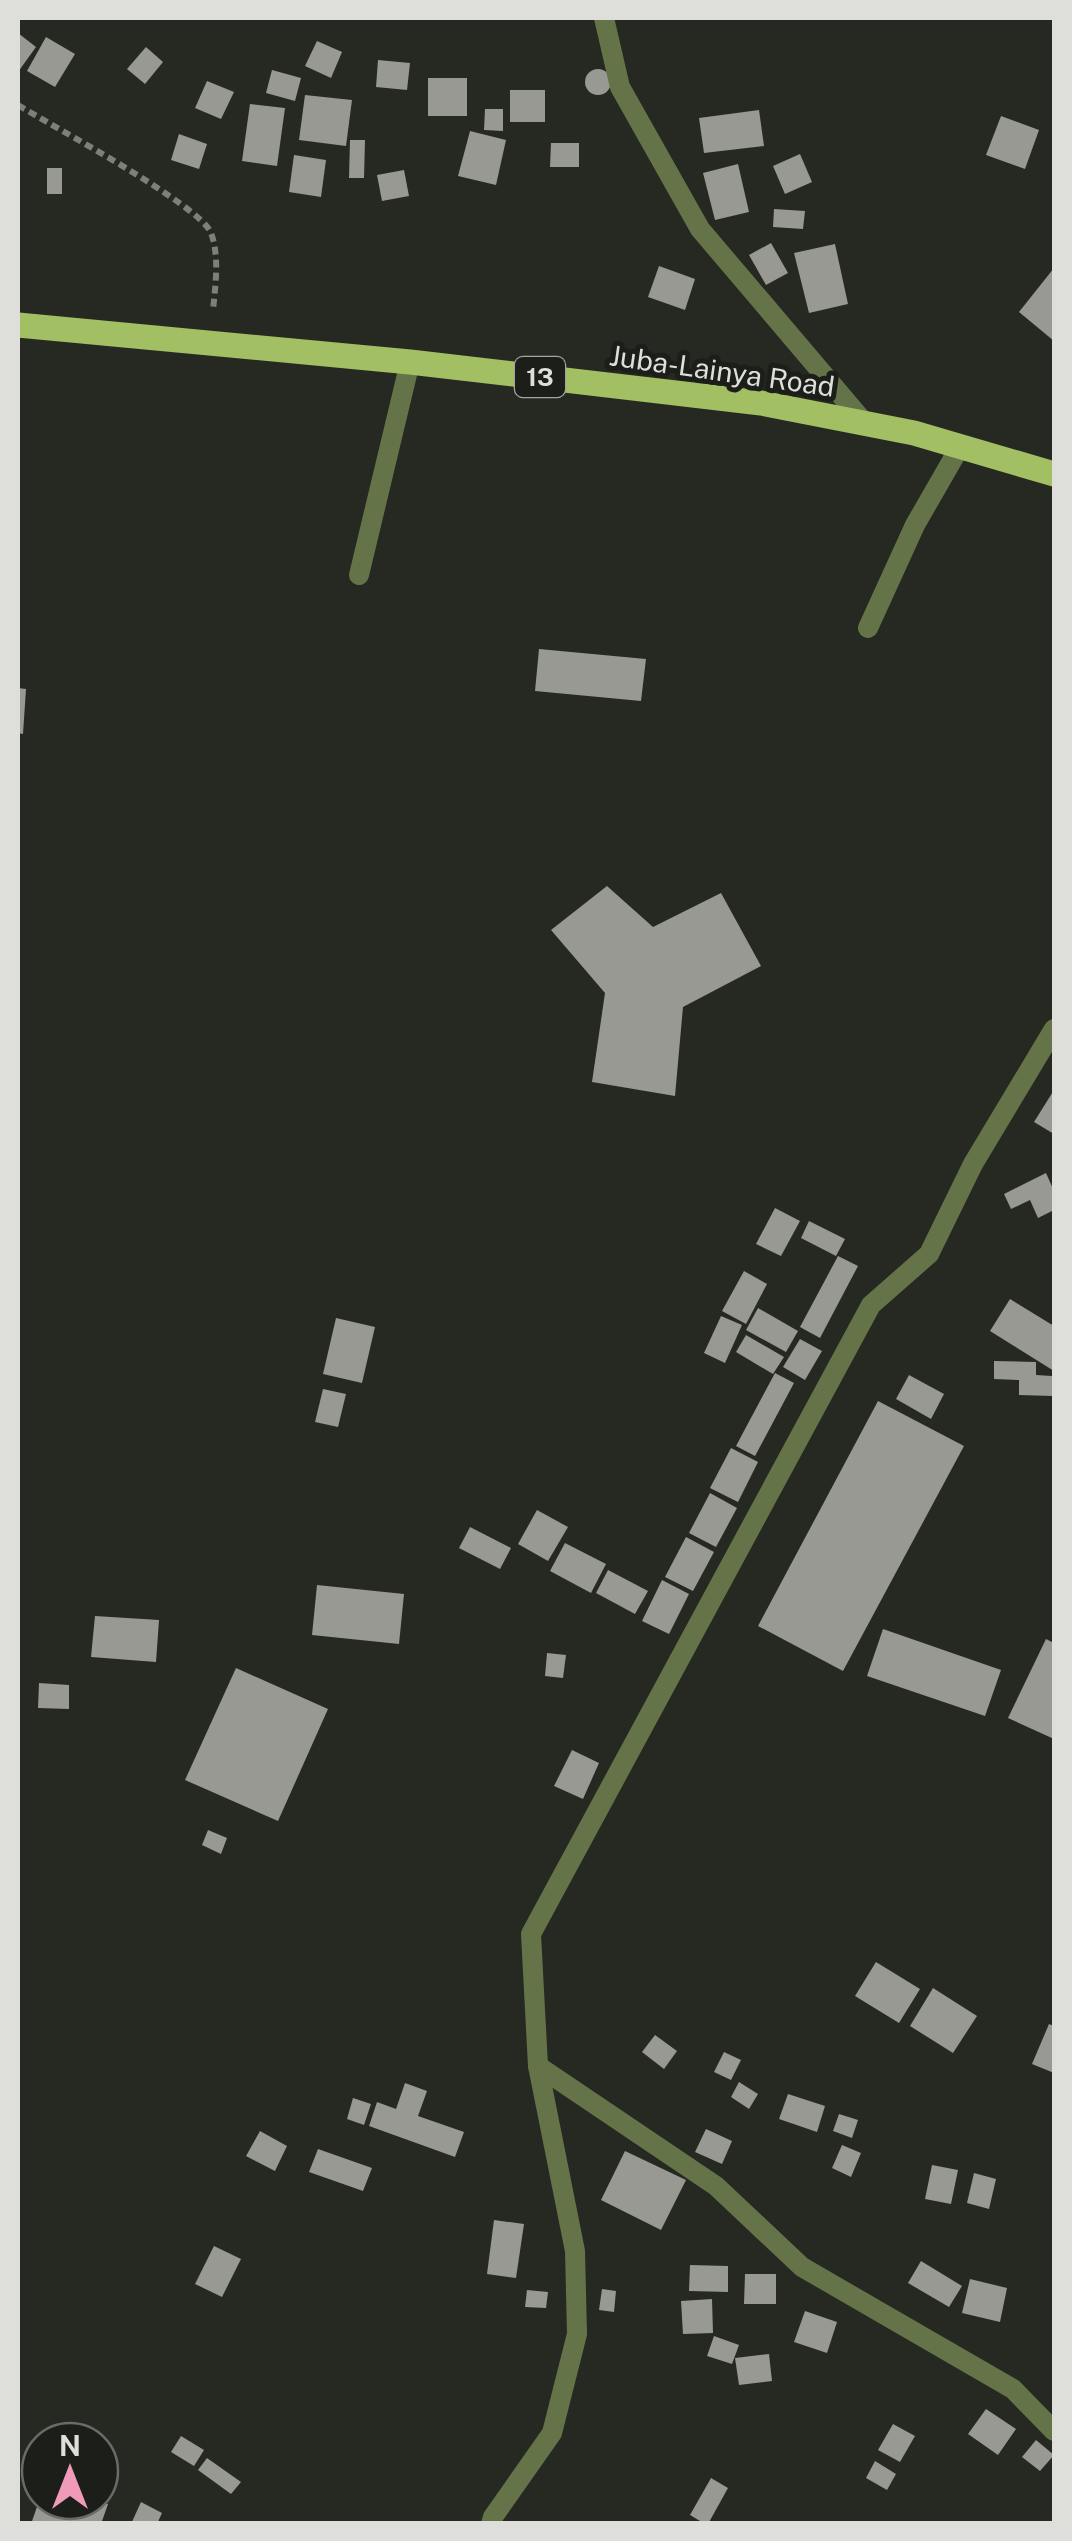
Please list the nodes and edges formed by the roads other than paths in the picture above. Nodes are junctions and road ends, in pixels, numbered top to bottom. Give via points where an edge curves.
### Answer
1 (604, 18) edge
2 (18, 325) edge
3 (410, 362) junction
4 (862, 422) junction
5 (961, 444) junction
6 (1054, 474) edge
7 (360, 575) dead end
8 (868, 628) dead end
9 (1054, 1028) edge
10 (538, 2066) junction
11 (1054, 2431) edge
12 (492, 2524) edge

1 - 4 street via 620,87 700,229
2 - 3 main road, Juba-Lainya Road / 13
3 - 4 main road, Juba-Lainya Road / 13
3 - 7 street
4 - 5 main road, Juba-Lainya Road / 13
5 - 6 main road, Juba-Lainya Road / 13
5 - 8 street
9 - 10 street via 973,1164 929,1254 871,1305 531,1934
10 - 11 street via 716,2186 802,2267 1012,2389
10 - 12 street via 575,2251 577,2334 552,2433

